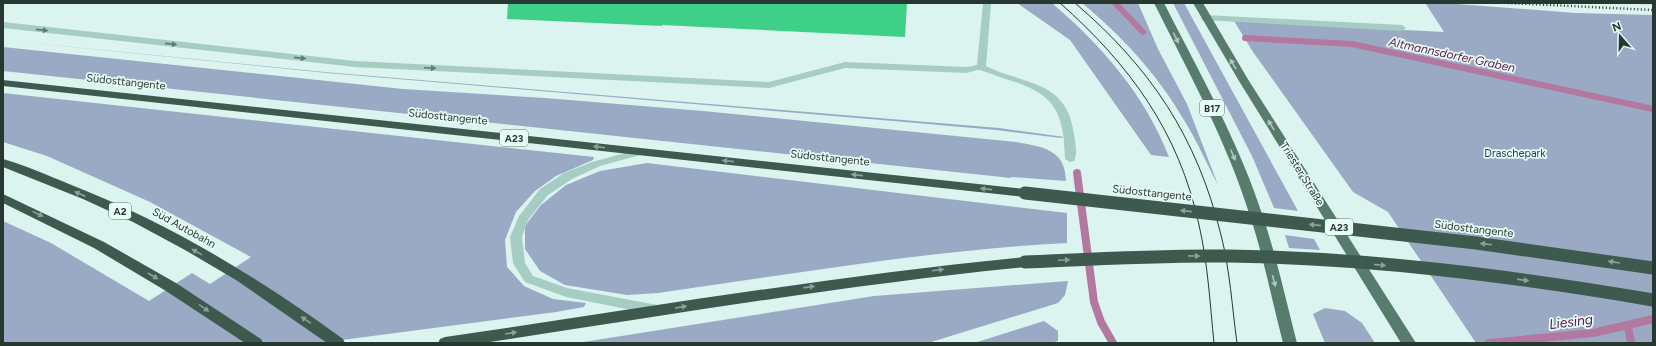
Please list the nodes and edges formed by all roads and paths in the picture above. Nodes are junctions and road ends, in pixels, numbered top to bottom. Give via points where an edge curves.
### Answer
1 (986, 3) edge
2 (1159, 3) edge
3 (1198, 3) edge
4 (1206, 18) junction
5 (3, 25) edge
6 (1402, 28) dead end
7 (981, 67) junction
8 (3, 83) edge
9 (640, 152) junction
10 (1070, 159) dead end
11 (3, 163) edge
12 (3, 198) edge
13 (1653, 268) edge
14 (1653, 300) edge
15 (658, 310) junction
16 (1289, 336) edge
17 (256, 343) edge
18 (338, 343) edge
19 (445, 343) edge
20 (1408, 343) edge

1 - 7 lane
2 -> 16 main road, B17 via 1216,115 1246,187
3 - 4 main road, Triester Straße
4 - 6 lane
20 -> 4 main road, Triester Straße
5 -> 7 lane via 355,64 769,85 845,65 967,70
7 - 10 lane via 1023,81 1055,101 1065,115
9 -> 8 highway, Südosttangente / A23
13 -> 9 highway, Südosttangente / A23, bridge via 1476,243
9 - 15 lane via 596,164 568,176 544,192 523,218 516,238 519,264 529,279 566,292
18 -> 11 highway, Süd Autobahn / A2 via 231,270 137,219
12 -> 17 highway via 99,245 171,287
15 -> 14 highway, bridge via 868,278 946,269 1025,262 1168,256 1315,260 1465,273
19 -> 15 highway

